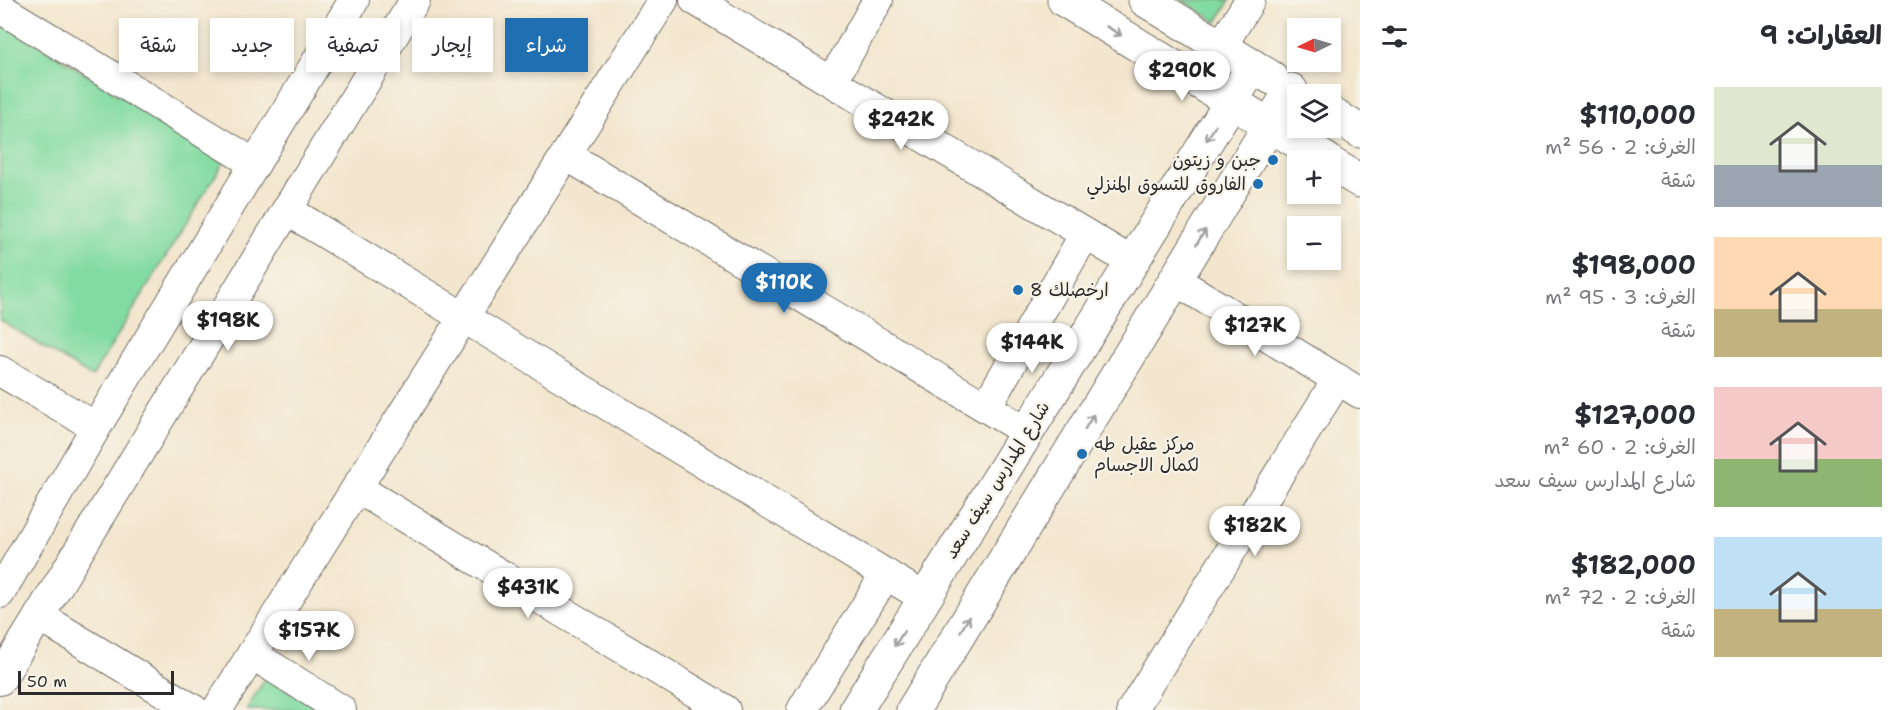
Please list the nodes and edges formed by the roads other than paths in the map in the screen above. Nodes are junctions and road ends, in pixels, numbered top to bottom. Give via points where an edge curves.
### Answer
1 (354, 0) edge
2 (415, 0) edge
3 (663, 0) edge
4 (695, 0) edge
5 (878, 0) edge
6 (1064, 0) edge
7 (1145, 0) edge
8 (1250, 0) edge
9 (0, 8) edge
10 (1221, 47) junction
11 (1253, 66) junction
12 (832, 82) junction
13 (1287, 87) edge
14 (1230, 102) junction
15 (1287, 102) edge
16 (1341, 120) edge
17 (1269, 125) junction
18 (1360, 131) edge
19 (1310, 150) edge
20 (566, 155) junction
21 (255, 164) junction
22 (1341, 169) edge
23 (1360, 181) edge
24 (287, 210) junction
25 (1085, 234) junction
26 (1132, 262) junction
27 (1175, 280) junction
28 (1106, 303) junction
29 (464, 318) junction
30 (1143, 332) junction
31 (1081, 344) junction
32 (0, 370) edge
33 (1120, 371) junction
34 (1349, 386) edge
35 (986, 407) junction
36 (96, 427) junction
37 (1027, 432) junction
38 (357, 488) junction
39 (886, 574) junction
40 (0, 593) edge
41 (924, 598) junction
42 (39, 616) junction
43 (252, 654) junction
44 (0, 680) edge
45 (194, 710) edge
46 (217, 710) edge
47 (341, 710) edge
48 (725, 710) edge
49 (802, 710) edge
50 (856, 710) edge
51 (913, 710) edge
52 (1132, 710) edge

1 - 21 street
2 - 24 street
3 - 20 street
4 - 12 street
5 - 12 street
6 -> 14 main road
7 - 10 main road
8 - 10 street
9 - 21 street
10 - 11 main road
11 - 13 main road
11 - 14 main road, شارع المدارس سيف سعد
12 - 25 street
14 - 17 main road
14 -> 26 main road, شارع المدارس سيف سعد
15 - 17 main road
16 - 18 main road
17 - 19 main road
27 -> 17 main road
20 - 29 street
20 - 35 street
21 - 36 street
22 - 23 main road
24 - 29 street
24 - 42 street
25 - 26 street
25 - 35 street
26 - 28 main road, شارع المدارس سيف سعد
27 - 30 main road
27 - 34 street
28 - 30 main road via 1114,322 1133,333
28 - 31 main road, شارع المدارس سيف سعد
29 - 38 street
29 - 39 street
30 - 33 main road
31 - 33 main road via 1091,343 1111,352
31 - 37 main road, شارع المدارس سيف سعد
32 - 36 street
51 -> 33 main road
34 - 52 street
35 - 37 street
36 - 40 street
37 - 41 main road, شارع المدارس سيف سعد
38 - 43 street
38 - 48 street
39 - 41 street
39 - 49 street
41 -> 50 main road, شارع المدارس سيف سعد
42 - 44 street
42 - 45 street
43 - 46 street
43 - 47 street

